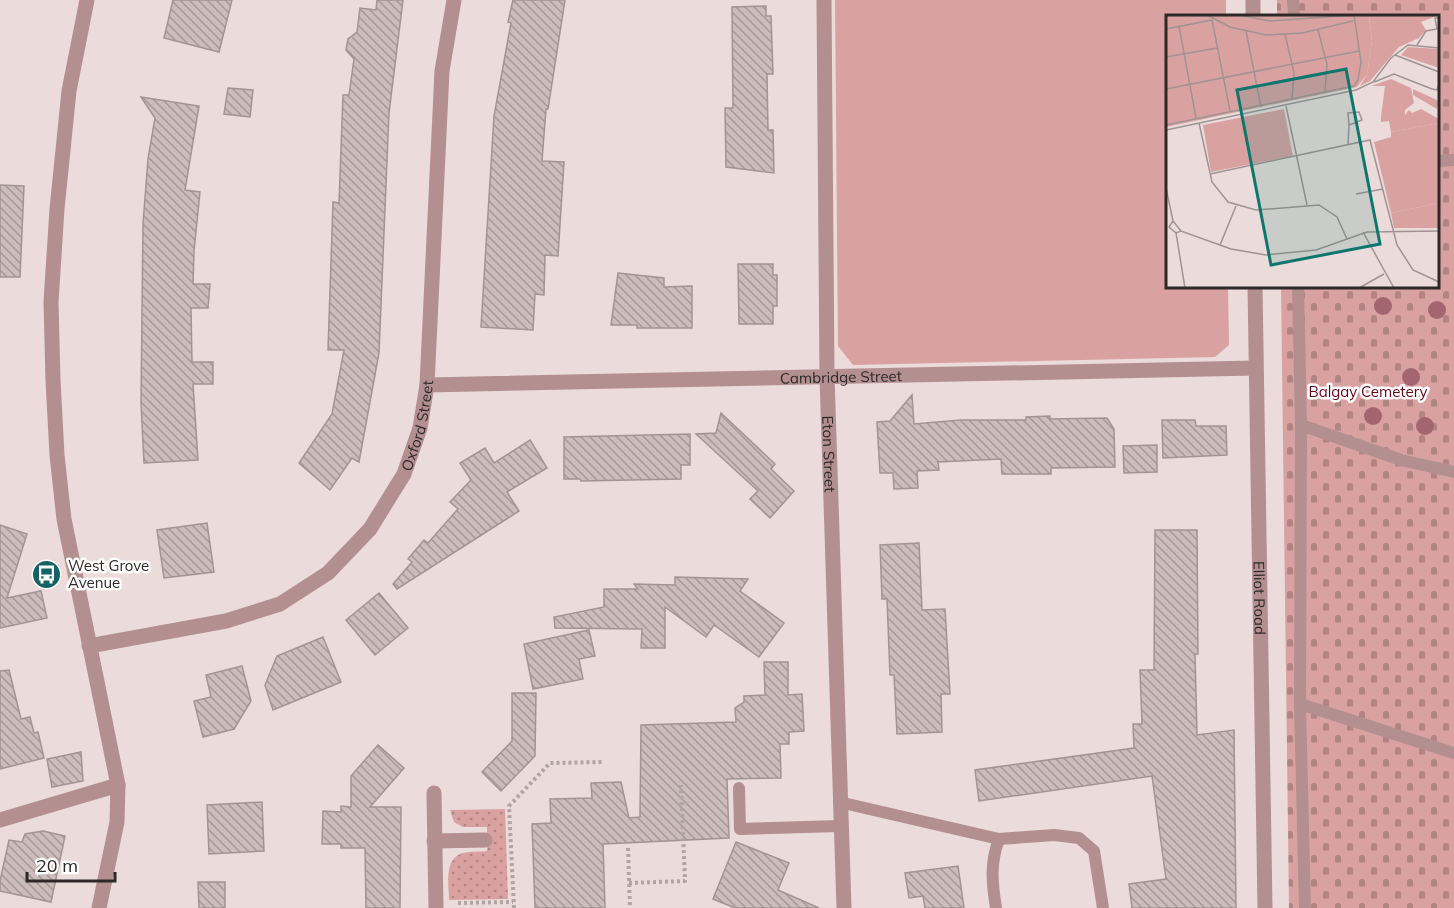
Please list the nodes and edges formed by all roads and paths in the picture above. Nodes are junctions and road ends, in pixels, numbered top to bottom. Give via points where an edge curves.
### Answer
1 (87, 0) edge
2 (454, 0) edge
3 (824, 0) edge
4 (1293, 0) edge
5 (1294, 15) edge
6 (1255, 288) edge
7 (1298, 288) edge
8 (1255, 368) junction
9 (827, 376) junction
10 (427, 385) junction
11 (1301, 425) junction
12 (1454, 472) edge
13 (89, 646) junction
14 (1300, 704) junction
15 (1454, 753) edge
16 (603, 762) dead end
17 (118, 785) junction
18 (681, 785) dead end
19 (739, 788) dead end
20 (434, 793) dead end
21 (840, 802) junction
22 (0, 820) edge
23 (840, 826) junction
24 (999, 839) junction
25 (485, 840) dead end
26 (434, 841) junction
27 (628, 848) dead end
28 (629, 883) junction
29 (513, 902) junction
30 (99, 908) edge
31 (436, 908) edge
32 (456, 908) edge
33 (514, 908) edge
34 (630, 908) edge
35 (844, 908) edge
36 (996, 908) edge
37 (1103, 908) edge
38 (1265, 908) edge
39 (1305, 908) edge

1 - 13 street via 69,91 51,302 57,454 64,519
2 - 10 street, Oxford Street via 442,71
3 - 9 street, Eton Street
4 - 5 lane
6 - 8 street, Elliot Road
7 - 11 lane
8 - 9 street, Cambridge Street
8 - 38 street, Elliot Road
9 - 10 street, Cambridge Street
9 - 21 street, Eton Street
10 - 13 street, Oxford Street via 420,428 404,474 370,529 328,573 280,604 226,621
11 - 12 lane via 1401,460
11 - 14 lane
13 - 17 street
14 - 15 lane
14 - 39 lane
16 - 29 path via 550,763 509,806
17 - 22 street
17 - 30 street via 117,822
18 - 28 path via 685,881
19 - 23 lane via 740,829
20 - 26 street
21 - 23 street, Eton Street
21 - 24 lane
23 - 35 street, Eton Street
24 - 36 lane via 991,879
24 - 37 lane via 1054,835 1079,838 1094,851
25 - 26 street
26 - 31 street
27 - 28 path
28 - 34 path
29 - 32 path via 456,904
29 - 33 path

